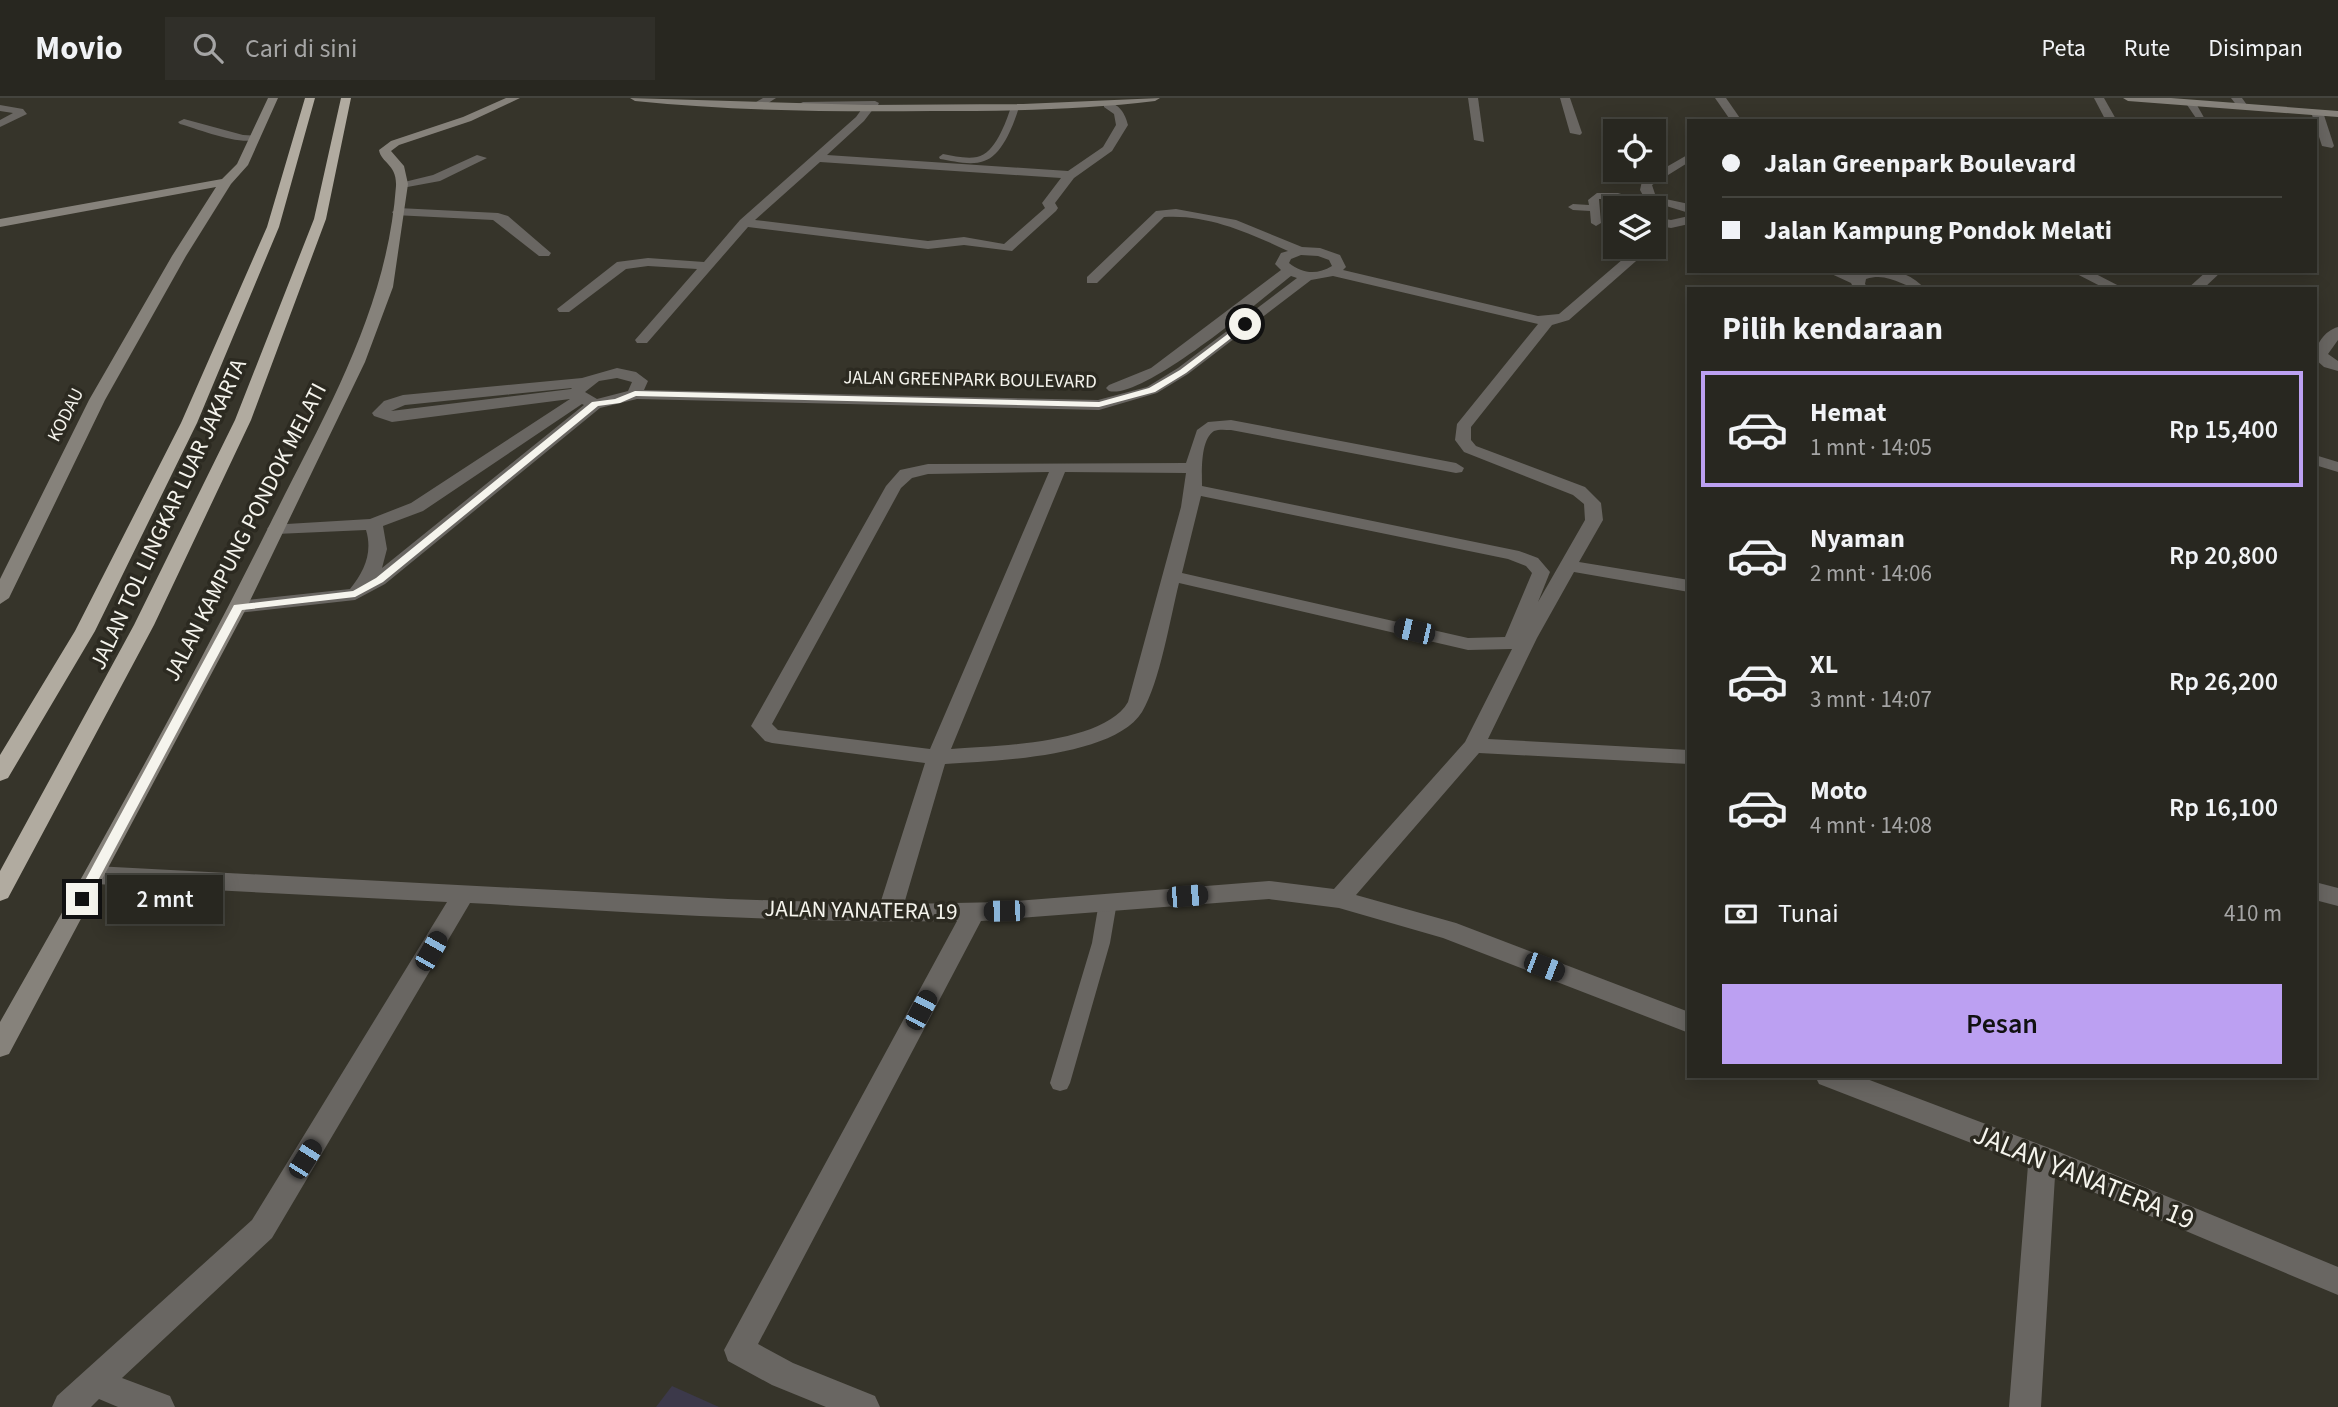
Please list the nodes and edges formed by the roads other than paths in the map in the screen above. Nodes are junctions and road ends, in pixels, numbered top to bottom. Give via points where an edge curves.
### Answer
1 (273, 98) edge
2 (310, 98) edge
3 (346, 98) edge
4 (515, 98) edge
5 (635, 98) edge
6 (771, 98) edge
7 (1155, 98) edge
8 (1473, 98) edge
9 (1565, 98) edge
10 (1720, 98) edge
11 (2099, 98) edge
12 (2128, 98) edge
13 (2190, 102) junction
14 (2239, 102) edge
15 (874, 103) edge
16 (1108, 105) junction
17 (755, 107) junction
18 (1015, 107) junction
19 (0, 108) edge
20 (2317, 111) junction
21 (2338, 114) edge
22 (1736, 119) edge
23 (2111, 119) edge
24 (2202, 119) edge
25 (184, 122) dead end
26 (0, 124) edge
27 (1576, 133) dead end
28 (254, 138) junction
29 (1480, 140) dead end
30 (2328, 146) dead end
31 (943, 157) dead end
32 (481, 158) dead end
33 (814, 158) junction
34 (1687, 158) edge
35 (242, 165) junction
36 (1070, 175) junction
37 (226, 182) junction
38 (402, 184) junction
39 (1583, 188) dead end
40 (1601, 195) junction
41 (1606, 196) edge
42 (1646, 196) edge
43 (1666, 202) edge
44 (1573, 207) dead end
45 (1594, 208) junction
46 (398, 212) junction
47 (1687, 217) edge
48 (1687, 218) edge
49 (0, 223) edge
50 (745, 223) junction
51 (1596, 223) dead end
52 (1666, 223) edge
53 (1671, 224) junction
54 (1666, 228) edge
55 (1300, 251) junction
56 (544, 253) dead end
57 (179, 256) junction
58 (1612, 259) edge
59 (1631, 259) edge
60 (709, 266) junction
61 (1336, 270) junction
62 (1289, 271) junction
63 (1836, 273) edge
64 (1894, 273) edge
65 (2082, 273) edge
66 (2213, 273) edge
67 (1308, 276) junction
68 (1092, 280) dead end
69 (1860, 284) edge
70 (1915, 285) edge
71 (2114, 287) edge
72 (2196, 287) edge
73 (564, 309) dead end
74 (1548, 321) junction
75 (2338, 331) edge
76 (642, 341) dead end
77 (2338, 366) edge
78 (637, 387) junction
79 (730, 389) junction
80 (585, 394) junction
81 (2317, 461) edge
82 (1059, 467) junction
83 (2338, 467) edge
84 (1191, 468) junction
85 (1456, 468) dead end
86 (2317, 474) edge
87 (2338, 480) edge
88 (1195, 490) junction
89 (442, 492) junction
90 (474, 502) junction
91 (373, 524) junction
92 (276, 529) junction
93 (1570, 566) junction
94 (1172, 576) junction
95 (1687, 586) edge
96 (355, 594) junction
97 (0, 598) edge
98 (238, 607) junction
99 (1474, 746) junction
100 (937, 757) junction
101 (1687, 757) edge
102 (0, 773) edge
103 (95, 875) junction
104 (0, 892) edge
105 (2317, 892) edge
106 (464, 894) junction
107 (2338, 897) edge
108 (1339, 899) junction
109 (1108, 902) junction
110 (974, 911) junction
111 (889, 913) junction
112 (1687, 1022) edge
113 (0, 1046) edge
114 (1833, 1078) edge
115 (1060, 1083) dead end
116 (2042, 1158) junction
117 (2338, 1281) edge
118 (96, 1383) junction
119 (68, 1407) edge
120 (159, 1407) edge
121 (864, 1407) edge
122 (2025, 1407) edge

1 - 28 street, KODAU
2 - 102 highway, JALAN TOL LINGKAR LUAR JAKARTA via 273,227 189,423 85,631
3 - 104 highway, JALAN TOL LINGKAR LUAR JAKARTA via 320,219 243,420 144,625
4 - 38 street via 385,150 400,168
5 - 17 street
6 - 17 street
7 - 16 street
8 - 29 street
9 - 27 street
10 - 22 street
11 - 23 street
12 - 13 street
13 - 14 street
13 - 24 street
14 - 20 street
15 - 17 street
15 - 18 street
15 - 33 street
16 - 18 street
16 - 36 street via 1119,113 1121,129 1108,149
18 - 31 lane via 989,156
19 - 26 street via 20,114
20 - 21 street
20 - 30 street
25 - 28 street
28 - 35 street, KODAU
32 - 38 street via 436,178
33 - 36 street
33 - 50 street
34 - 42 street via 1646,184
35 - 37 street, KODAU
35 - 57 street, KODAU via 241,181 205,237
36 - 50 street via 1048,202 1052,208 1007,248 964,241 928,245
37 - 49 street
37 - 57 street, KODAU
38 - 46 street, JALAN KAMPUNG PONDOK MELATI
39 - 40 lane
40 - 41 lane
40 - 45 lane via 1595,198
43 - 47 street
44 - 45 lane
45 - 51 lane
46 - 56 street via 494,216
46 - 92 street, JALAN KAMPUNG PONDOK MELATI via 386,287 358,362
48 - 53 street
50 - 60 street
52 - 53 street
53 - 54 street
55 - 61 street via 1335,258
55 - 62 street via 1286,256 1282,264
55 - 68 street via 1272,236 1203,216 1170,212 1160,214
57 - 97 street, KODAU via 97,400
58 - 61 street via 1541,313
59 - 74 street via 1564,317
60 - 73 street via 622,265
60 - 76 street
61 - 67 street
61 - 74 street
62 - 67 street
62 - 79 street, JALAN GREENPARK BOULEVARD via 1156,371 1095,392
63 - 69 street
64 - 70 street
65 - 71 street
66 - 72 street
67 - 79 street, JALAN GREENPARK BOULEVARD via 1183,371 1152,390 1099,405
74 - 93 street via 1463,427 1463,440 1469,449 1579,491 1592,503 1594,520
75 - 77 street via 2320,355
78 - 79 street, JALAN GREENPARK BOULEVARD
78 - 80 street via 617,402
78 - 80 street via 631,375 617,373
80 - 80 street via 392,417 380,412 403,400
80 - 89 street
80 - 90 street
81 - 83 street
82 - 84 street
82 - 100 street
82 - 100 street via 928,469 906,474 894,486 761,726 772,736
84 - 85 street via 1205,430 1214,425
84 - 88 street
86 - 87 street
88 - 94 street
88 - 94 street via 1513,555 1532,562 1541,572 1513,643 1491,645 1468,644
89 - 90 street
89 - 91 street
90 - 96 street via 379,580
91 - 92 street
91 - 96 street via 380,549
92 - 98 street, JALAN KAMPUNG PONDOK MELATI
93 - 95 street
93 - 99 street via 1527,638
94 - 100 street via 1139,699 1128,718 1105,734 1082,739
96 - 98 street
98 - 103 street, JALAN KAMPUNG PONDOK MELATI
99 - 101 street
99 - 108 street
100 - 111 street
103 - 106 street, JALAN YANATERA 19
103 - 113 street, JALAN KAMPUNG PONDOK MELATI
105 - 107 street
106 - 111 street, JALAN YANATERA 19
106 - 118 street via 262,1229
108 - 109 street, JALAN YANATERA 19 via 1269,890
108 - 112 street, JALAN YANATERA 19 via 1448,930
109 - 110 street, JALAN YANATERA 19
109 - 115 lane via 1101,943
110 - 111 street, JALAN YANATERA 19
110 - 121 street via 739,1350 783,1374
114 - 116 street, JALAN YANATERA 19
116 - 117 street, JALAN YANATERA 19
116 - 122 street
118 - 119 street
118 - 120 street

